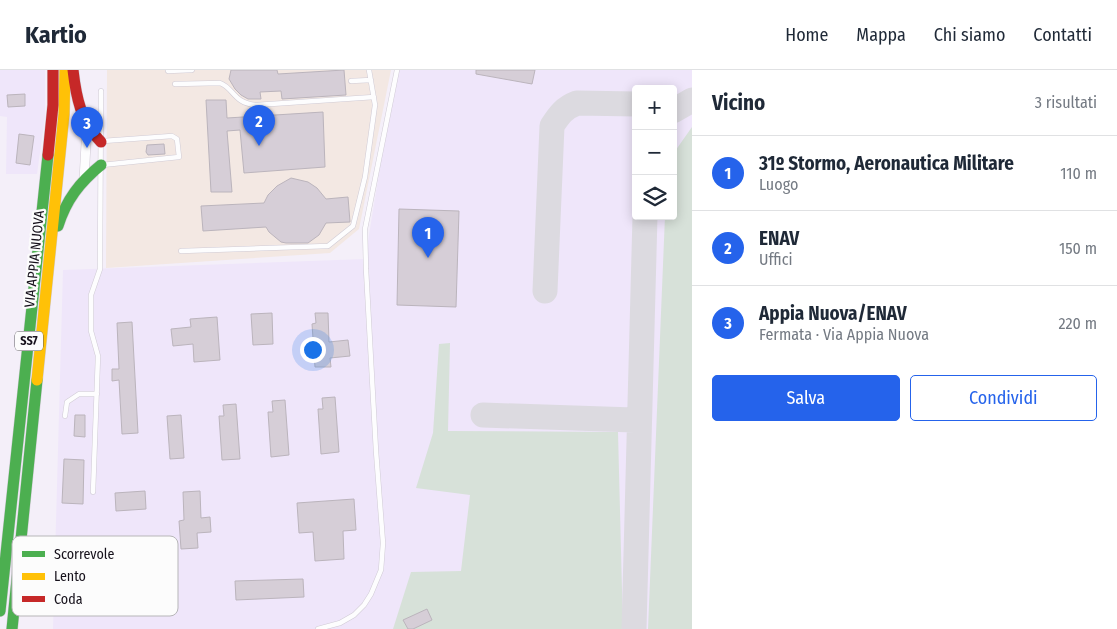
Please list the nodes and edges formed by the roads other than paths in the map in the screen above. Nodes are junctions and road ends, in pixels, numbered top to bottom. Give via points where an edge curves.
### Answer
1 (53, 70) edge
2 (65, 70) edge
3 (73, 70) edge
4 (192, 70) edge
5 (369, 70) edge
6 (397, 70) edge
7 (168, 72) dead end
8 (371, 80) junction
9 (351, 81) dead end
10 (175, 84) dead end
11 (101, 91) dead end
12 (374, 96) junction
13 (87, 122) junction
14 (101, 142) junction
15 (101, 165) junction
16 (84, 180) junction
17 (181, 251) dead end
18 (48, 266) junction
19 (97, 394) junction
20 (65, 416) dead end
21 (93, 492) dead end
22 (20, 536) edge
23 (0, 611) edge
24 (12, 616) edge
25 (12, 629) edge
26 (318, 629) edge

1 - 23 main road, VIA APPIA NUOVA / SS7 via 53,105
2 - 18 main road, VIA APPIA NUOVA / SS7 via 64,114
3 - 13 main road via 78,105
4 - 7 lane
5 - 8 lane
6 - 26 lane via 365,228 383,543 381,570 371,594 354,615
8 - 9 lane
8 - 12 lane
10 - 12 lane via 220,83 246,105 256,106
11 - 14 lane
12 - 17 lane via 366,177 353,226 328,246
13 - 14 main road
13 - 16 street
14 - 15 lane
14 - 15 lane via 172,136 177,139 179,158
15 - 16 main road
15 - 19 lane via 100,269 91,295 91,331 98,356
16 - 18 main road via 70,196 63,212
18 - 22 main road, VIA APPIA NUOVA / SS7
19 - 20 lane via 79,394 67,402
19 - 21 lane
24 - 25 main road, VIA APPIA NUOVA / SS7

